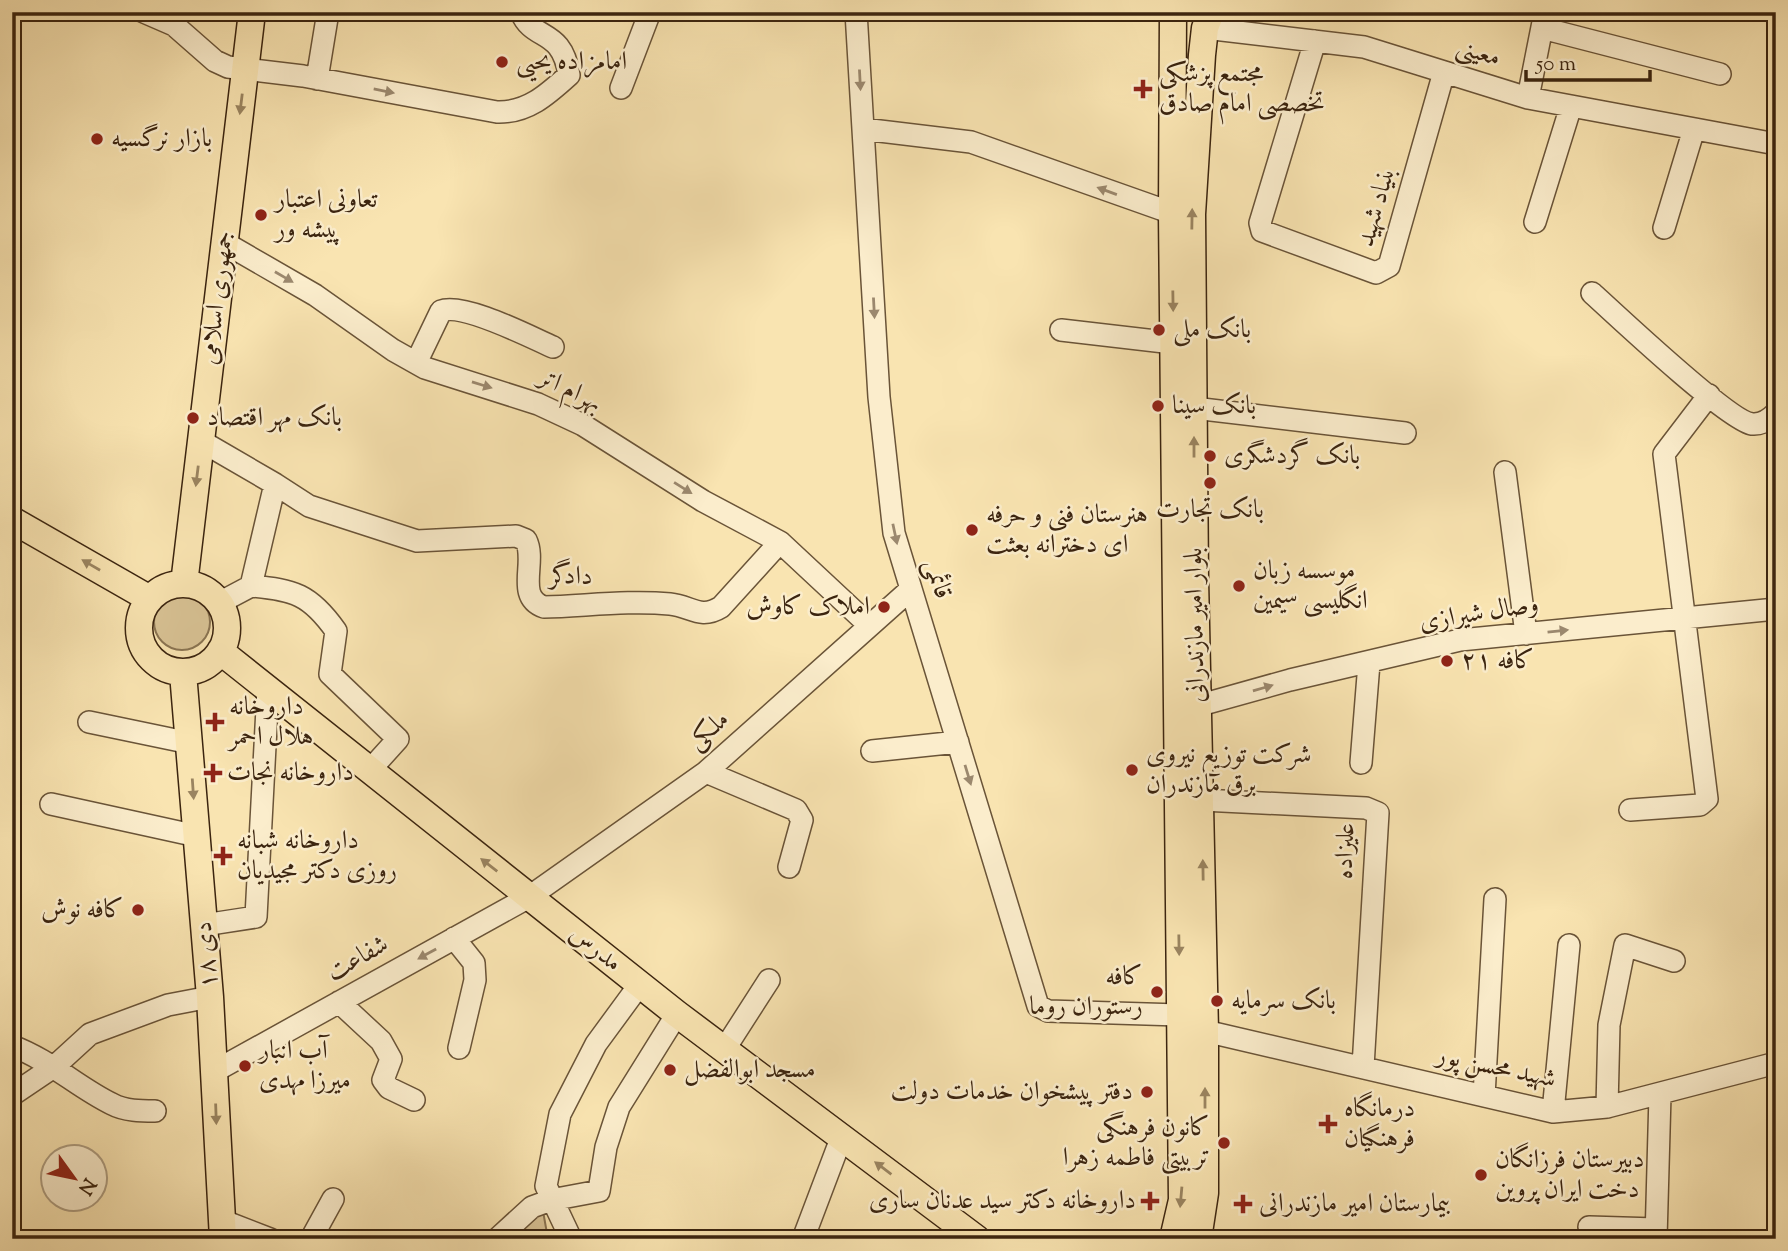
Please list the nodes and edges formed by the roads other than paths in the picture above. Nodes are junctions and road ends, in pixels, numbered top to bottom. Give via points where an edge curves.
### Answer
1 (144, 12) edge
2 (252, 12) edge
3 (328, 12) edge
4 (521, 12) edge
5 (650, 12) edge
6 (856, 12) edge
7 (1173, 12) edge
8 (1208, 20) edge
9 (1543, 20) edge
10 (1315, 41) junction
11 (245, 68) junction
12 (1444, 72) junction
13 (1720, 74) dead end
14 (317, 79) junction
15 (621, 88) dead end
16 (1528, 99) junction
17 (1571, 106) junction
18 (863, 128) junction
19 (1694, 129) junction
20 (1776, 144) edge
21 (1172, 214) junction
22 (1535, 222) dead end
23 (1664, 228) dead end
24 (225, 243) junction
25 (1592, 293) dead end
26 (1061, 330) dead end
27 (1173, 343) junction
28 (553, 347) dead end
29 (416, 363) junction
30 (1709, 395) junction
31 (1194, 408) junction
32 (1776, 413) edge
33 (1405, 433) dead end
34 (201, 441) junction
35 (1505, 472) dead end
36 (275, 484) junction
37 (12, 520) edge
38 (780, 542) junction
39 (184, 584) junction
40 (251, 586) junction
41 (911, 589) junction
42 (150, 599) junction
43 (219, 603) junction
44 (1776, 609) edge
45 (1682, 618) junction
46 (869, 625) junction
47 (1526, 634) junction
48 (220, 652) junction
49 (1369, 663) junction
50 (183, 673) junction
51 (268, 689) junction
52 (1197, 706) junction
53 (89, 722) dead end
54 (958, 742) junction
55 (190, 743) junction
56 (872, 751) dead end
57 (1361, 763) dead end
58 (370, 770) junction
59 (706, 772) junction
60 (1202, 800) junction
61 (51, 804) dead end
62 (1630, 810) dead end
63 (197, 836) junction
64 (789, 867) dead end
65 (529, 897) junction
66 (1495, 899) dead end
67 (204, 925) junction
68 (454, 938) junction
69 (1569, 945) dead end
70 (1674, 961) dead end
71 (769, 980) dead end
72 (640, 984) junction
73 (210, 997) junction
74 (339, 1002) junction
75 (677, 1014) junction
76 (1179, 1015) junction
77 (1205, 1031) junction
78 (12, 1046) edge
79 (459, 1048) dead end
80 (724, 1050) junction
81 (1776, 1063) edge
82 (55, 1066) junction
83 (1363, 1067) junction
84 (215, 1071) junction
85 (12, 1094) edge
86 (1660, 1095) junction
87 (1484, 1096) junction
88 (414, 1100) dead end
89 (1607, 1107) junction
90 (155, 1111) dead end
91 (1553, 1112) junction
92 (842, 1136) junction
93 (333, 1199) dead end
94 (551, 1200) junction
95 (1589, 1227) dead end
96 (222, 1229) edge
97 (1656, 1234) edge
98 (270, 1239) edge
99 (311, 1239) edge
100 (497, 1239) edge
101 (571, 1239) edge
102 (803, 1239) edge
103 (976, 1239) edge
104 (1172, 1239) edge
105 (1198, 1239) edge

1 - 11 street via 174,25 215,61
2 - 11 main road, جمهوری اسلامی
3 - 14 street
14 -> 4 street via 517,112 569,75 558,43 537,30
5 - 15 street
6 -> 18 street, قائمی
7 - 21 main road, بلوار امیر مازندرانی
8 - 10 street, معینی
31 -> 8 main road, بلوار امیر مازندرانی via 1192,214
9 - 13 street
9 - 16 street
10 - 12 street, معینی via 1364,47
10 - 12 street, بنیاد شهید via 1260,223 1262,231 1377,273 1389,266
11 - 14 street
11 -> 24 main road, جمهوری اسلامی
12 - 16 street, معینی
16 - 17 street, معینی
17 - 19 street, معینی
17 - 22 street
21 -> 18 street via 971,142
18 -> 41 street, قائمی via 879,397 894,533
19 - 20 street, معینی
19 - 23 street
21 -> 27 main road, بلوار امیر مازندرانی
24 -> 29 street, بهرام اتر via 315,295
24 - 34 main road, جمهوری اسلامی
25 - 30 street
26 - 27 street
27 -> 76 main road, بلوار امیر مازندرانی
28 - 29 street via 450,308 441,311
29 -> 38 street, بهرام اتر via 538,404 583,425 703,501
30 - 32 street via 1749,424 1762,424
30 - 45 street via 1664,454
31 - 33 street
52 -> 31 main road, بلوار امیر مازندرانی
34 - 36 street
34 -> 39 main road, جمهوری اسلامی
35 - 47 street
36 - 38 street, دادگر via 309,506 417,541 516,536 526,540 530,549 528,596 544,607 672,604 709,614 721,607
36 - 40 street
42 -> 37 main road
38 - 46 street, بهرام اتر
39 - 42 main road via 165,588
39 - 43 main road via 197,587
40 - 43 street
40 - 58 street via 286,589 319,607 336,631 330,674 398,739
41 - 46 street, ملکی
41 - 54 street, قائمی
42 - 50 main road via 141,617 143,647 155,663
43 - 48 main road via 227,627
44 - 45 street, وصال شیرازی
47 -> 45 street, وصال شیرازی
45 - 62 street via 1707,799 1700,805
46 - 59 street, ملکی
47 - 49 street, وصال شیرازی via 1460,640
48 - 50 main road via 211,663
48 - 51 main road, مدرس
52 -> 49 street, وصال شیرازی
49 - 57 street
50 - 55 main road, ۱۸ دی
51 - 58 main road, مدرس
51 - 67 street via 256,917
52 - 60 main road, بلوار امیر مازندرانی
53 - 55 street
54 - 56 street
54 -> 76 street, قائمی via 1038,1006
55 -> 63 main road, ۱۸ دی
65 -> 58 main road, مدرس
59 - 64 street via 796,810 803,820
59 - 65 street, ملکی
77 -> 60 main road, بلوار امیر مازندرانی
60 - 83 street, علیزاده via 1366,808 1378,813
61 - 63 street
63 - 67 main road, ۱۸ دی
65 - 68 street, شفاعت
65 - 72 main road, مدرس
66 - 87 street
67 - 73 main road, ۱۸ دی
68 -> 74 street, شفاعت
68 - 79 street via 474,963 475,980
69 - 91 street
70 - 89 street via 1625,945 1609,1024
71 - 80 street
72 - 75 main road, مدرس
72 - 94 street via 596,1044 564,1104 546,1186
73 - 82 street via 168,1004 90,1034
73 - 84 main road, ۱۸ دی
74 - 84 street, شفاعت
74 - 88 street via 381,1041 391,1059 383,1080 389,1088
75 - 80 main road, مدرس
75 - 94 street via 619,1107 599,1191
76 -> 104 main road, بلوار امیر مازندرانی via 1182,1200
77 - 83 street, شهید محسن پور
105 -> 77 main road, بلوار امیر مازندرانی via 1205,1193
78 - 82 street
80 - 92 main road, مدرس
81 - 86 street, شهید محسن پور
82 - 85 street
82 - 90 street via 113,1105
83 - 87 street, شهید محسن پور
84 -> 96 main road, ۱۸ دی
86 - 89 street, شهید محسن پور
86 - 97 street
87 - 91 street, شهید محسن پور
89 - 91 street, شهید محسن پور
92 - 102 street
103 -> 92 main road, مدرس
93 - 99 street
94 - 100 street via 533,1207
94 - 101 street
95 - 97 street
96 - 98 street

